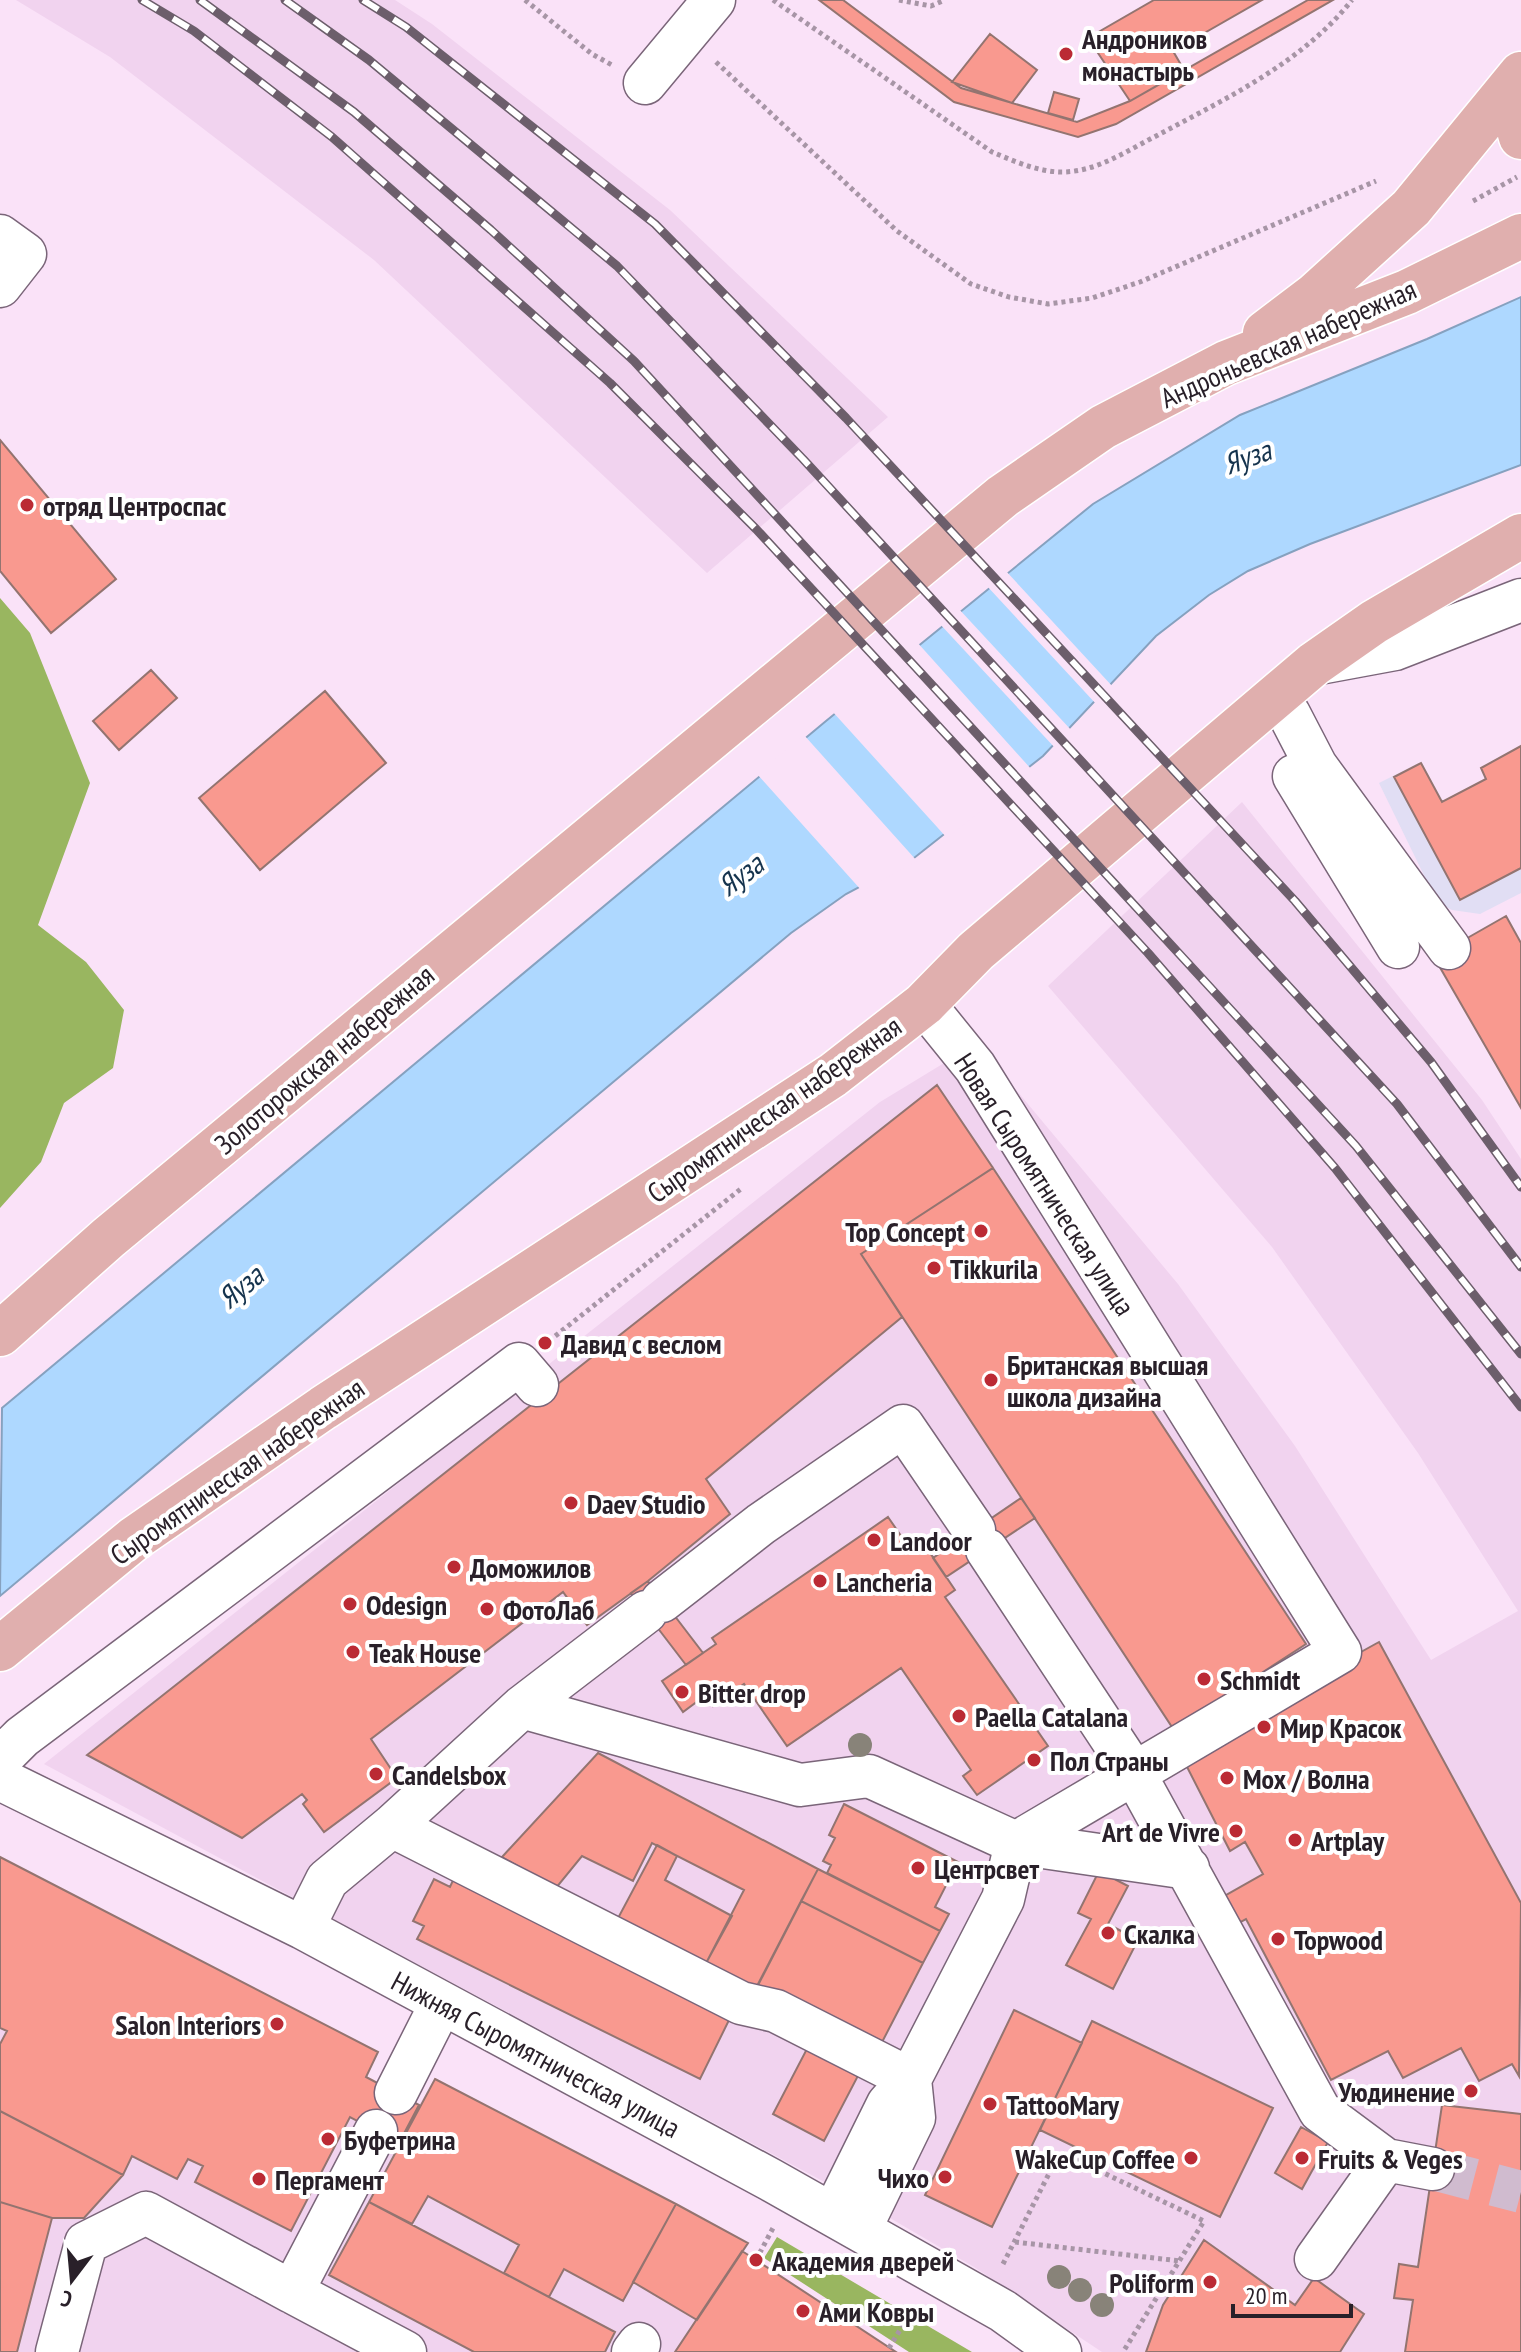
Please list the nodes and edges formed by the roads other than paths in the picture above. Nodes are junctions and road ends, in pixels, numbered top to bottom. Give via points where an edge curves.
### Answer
1 (714, 0) edge
2 (1521, 74) edge
3 (645, 83) dead end
4 (1521, 87) edge
5 (1521, 137) edge
6 (1521, 236) edge
7 (1226, 363) junction
8 (1521, 536) edge
9 (1521, 600) edge
10 (1314, 664) junction
11 (1263, 707) junction
12 (651, 788) joint
13 (1398, 947) dead end
14 (1449, 948) dead end
15 (924, 1004) junction
16 (0, 1334) edge
17 (537, 1385) dead end
18 (0, 1649) edge
19 (522, 1707) junction
20 (0, 1759) edge
21 (1133, 1771) junction
22 (0, 1779) edge
23 (392, 1826) junction
24 (1016, 1843) junction
25 (1188, 1868) junction
26 (303, 1928) junction
27 (441, 2004) junction
28 (910, 2079) junction
29 (396, 2093) dead end
30 (376, 2131) dead end
31 (1386, 2160) junction
32 (1433, 2169) tunnel mouth
33 (846, 2222) junction
34 (1316, 2259) dead end
35 (292, 2292) junction
36 (57, 2352) edge
37 (405, 2352) edge
38 (1060, 2352) edge

1 - 3 street
2 - 7 main road via 1411,208 1315,295
4 - 5 main road via 1514,113
6 - 7 main road, Андроньевская набережная via 1407,292
7 - 12 main road, Андроньевская набережная via 1103,427 1003,496
8 - 10 main road, Сыромятническая набережная via 1374,622
9 - 10 street via 1395,649
10 - 11 main road, Сыромятническая набережная
11 - 13 street via 1266,731
11 - 14 street via 1289,714 1316,766
11 - 15 main road, Сыромятническая набережная via 976,951
12 - 16 main road, Золоторожская набережная via 108,1238
15 - 18 main road, Сыромятническая набережная via 833,1075 323,1408 135,1538
15 - 21 street, Новая Сыромятническая улица via 975,1067 1340,1652
17 - 20 street via 519,1364 22,1737
19 - 21 street via 761,1524 903,1426
19 - 23 street
19 - 24 street via 800,1785 869,1776
21 - 24 street
21 - 25 street
22 - 26 street, Нижняя Сыромятническая улица
23 - 26 street via 327,1880
23 - 28 street via 741,2003 776,2011
24 - 25 street
24 - 28 street via 1003,1899
25 - 31 street via 1320,2111
26 - 27 street, Нижняя Сыромятническая улица
27 - 29 street
27 - 33 street, Нижняя Сыромятническая улица
28 - 33 street via 888,2104
30 - 35 street
31 - 32 street
31 - 34 street
33 - 38 street, Нижняя Сыромятническая улица via 1003,2311
35 - 36 street via 146,2213 86,2243
35 - 37 street

